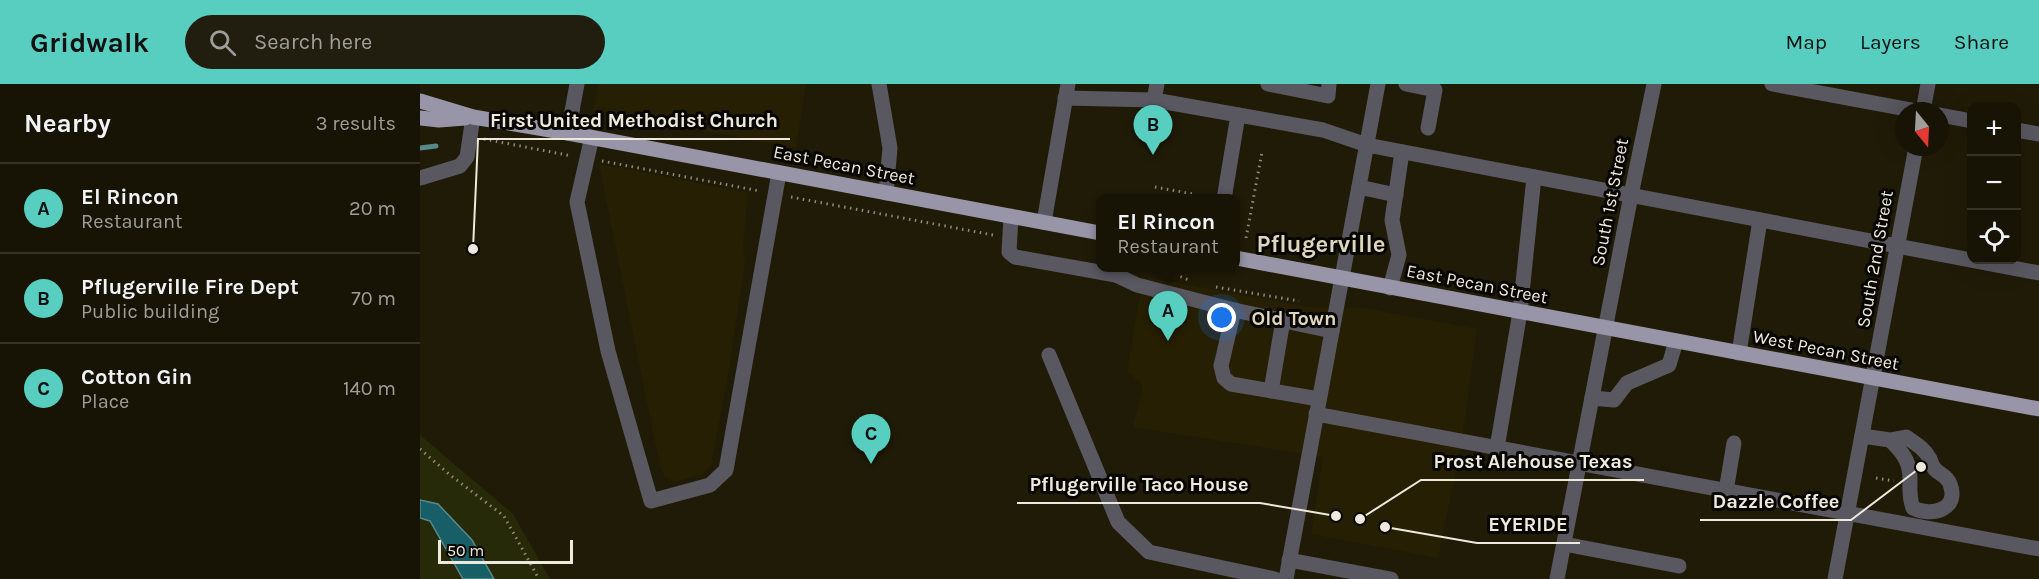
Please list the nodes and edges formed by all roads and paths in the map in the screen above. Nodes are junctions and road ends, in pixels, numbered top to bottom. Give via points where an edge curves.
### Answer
1 (577, 84) edge
2 (879, 84) edge
3 (1157, 84) edge
4 (1268, 84) edge
5 (1378, 84) edge
6 (1406, 84) edge
7 (1654, 84) edge
8 (1772, 84) edge
9 (1928, 84) edge
10 (1328, 90) edge
11 (1066, 91) edge
12 (1154, 100) junction
13 (420, 101) edge
14 (1925, 102) edge
15 (1895, 107) edge
16 (1238, 115) junction
17 (474, 117) junction
18 (1949, 117) edge
19 (420, 118) edge
20 (1967, 120) edge
21 (1428, 128) dead end
22 (2021, 131) edge
23 (568, 133) junction
24 (2039, 134) edge
25 (592, 137) junction
26 (1367, 145) junction
27 (1262, 152) dead end
28 (1402, 152) junction
29 (1914, 156) edge
30 (779, 173) junction
31 (1534, 177) junction
32 (420, 178) edge
33 (1155, 187) dead end
34 (1359, 187) junction
35 (886, 193) junction
36 (1193, 194) edge
37 (1225, 194) edge
38 (1396, 195) junction
39 (1631, 195) junction
40 (1011, 216) junction
41 (1760, 220) junction
42 (1044, 222) junction
43 (1096, 232) edge
44 (1246, 238) dead end
45 (1897, 246) junction
46 (1240, 259) edge
47 (1096, 268) edge
48 (1118, 272) edge
49 (1170, 272) edge
50 (2039, 273) edge
51 (1342, 279) junction
52 (1196, 283) dead end
53 (1208, 285) dead end
54 (1390, 288) junction
55 (1299, 301) dead end
56 (1234, 310) junction
57 (1520, 312) junction
58 (1283, 320) junction
59 (1606, 328) junction
60 (1332, 330) junction
61 (1676, 341) junction
62 (1739, 353) junction
63 (1049, 355) dead end
64 (1874, 378) junction
65 (1271, 391) junction
66 (1592, 398) junction
67 (1319, 399) junction
68 (2039, 410) edge
69 (1316, 414) junction
70 (1862, 436) junction
71 (1890, 440) junction
72 (1734, 443) dead end
73 (1497, 448) junction
74 (420, 449) edge
75 (1580, 464) junction
76 (1876, 478) dead end
77 (1895, 481) dead end
78 (1726, 491) junction
79 (1847, 513) junction
80 (1564, 544) junction
81 (2039, 549) edge
82 (1289, 560) junction
83 (1679, 566) dead end
84 (540, 579) edge
85 (1275, 579) edge
86 (1286, 579) edge
87 (1391, 579) edge
88 (1557, 579) edge
89 (1835, 579) edge

1 - 23 street
2 - 35 street via 890,148
3 - 12 street
4 - 10 street
5 - 26 street
6 - 21 street via 1435,90
7 - 39 street, South 1st Street
8 - 15 street
9 - 14 street
11 - 12 street
11 - 42 street
12 - 16 street
13 - 17 main road, East Pecan Street
16 - 26 street via 1323,130
16 - 37 street
17 - 19 main road, East Pecan Street
17 - 23 main road, East Pecan Street
17 - 32 street via 467,157 460,166
18 - 20 street
22 - 24 street
23 - 25 main road, East Pecan Street
25 - 30 main road, East Pecan Street
25 - 30 street via 577,202 608,351 651,501 710,485 726,470
26 - 28 street
26 - 34 street
27 - 44 path
28 - 31 street
28 - 38 street
29 - 45 street, South 2nd Street
30 - 35 main road, East Pecan Street
31 - 39 street
31 - 57 street
33 - 36 path
34 - 38 street
34 - 51 street
35 - 40 main road, East Pecan Street
38 - 54 street via 1392,220 1399,255
39 - 41 street
39 - 59 street, South 1st Street
40 - 42 main road, East Pecan Street
40 - 47 street via 1009,252 1015,257
41 - 45 street
41 - 62 street
42 - 43 main road, East Pecan Street
45 - 50 street
45 - 64 street, South 2nd Street
46 - 51 main road, East Pecan Street
48 - 56 street via 1137,285
49 - 52 path
51 - 54 main road, East Pecan Street
51 - 60 street
53 - 55 path
54 - 57 main road, East Pecan Street
56 - 58 street
56 - 65 street via 1221,366 1224,378 1231,384
57 - 59 main road, East Pecan Street
57 - 73 street
58 - 60 street
58 - 65 street
59 - 61 main road, West Pecan Street
59 - 66 street, South 1st Street
60 - 67 street
61 - 62 main road, West Pecan Street
61 - 66 street via 1669,365 1627,383 1614,400
62 - 64 main road, West Pecan Street
63 - 85 street via 1118,522 1149,552
64 - 68 main road, West Pecan Street
64 - 70 street, South 2nd Street
65 - 67 street
66 - 75 street, South 1st Street
67 - 69 street
69 - 73 street
69 - 82 street
70 - 71 street
70 - 79 street, South 2nd Street
71 - 71 street via 1904,455 1909,468 1912,508 1935,513 1944,509 1952,490 1923,448 1906,437
72 - 78 street
73 - 75 street
74 - 84 path via 504,516
75 - 78 street
75 - 80 street, South 1st Street
76 - 77 path
78 - 79 street
79 - 81 street
79 - 89 street, South 2nd Street
80 - 83 street
80 - 88 street, South 1st Street
82 - 86 street
82 - 87 street

